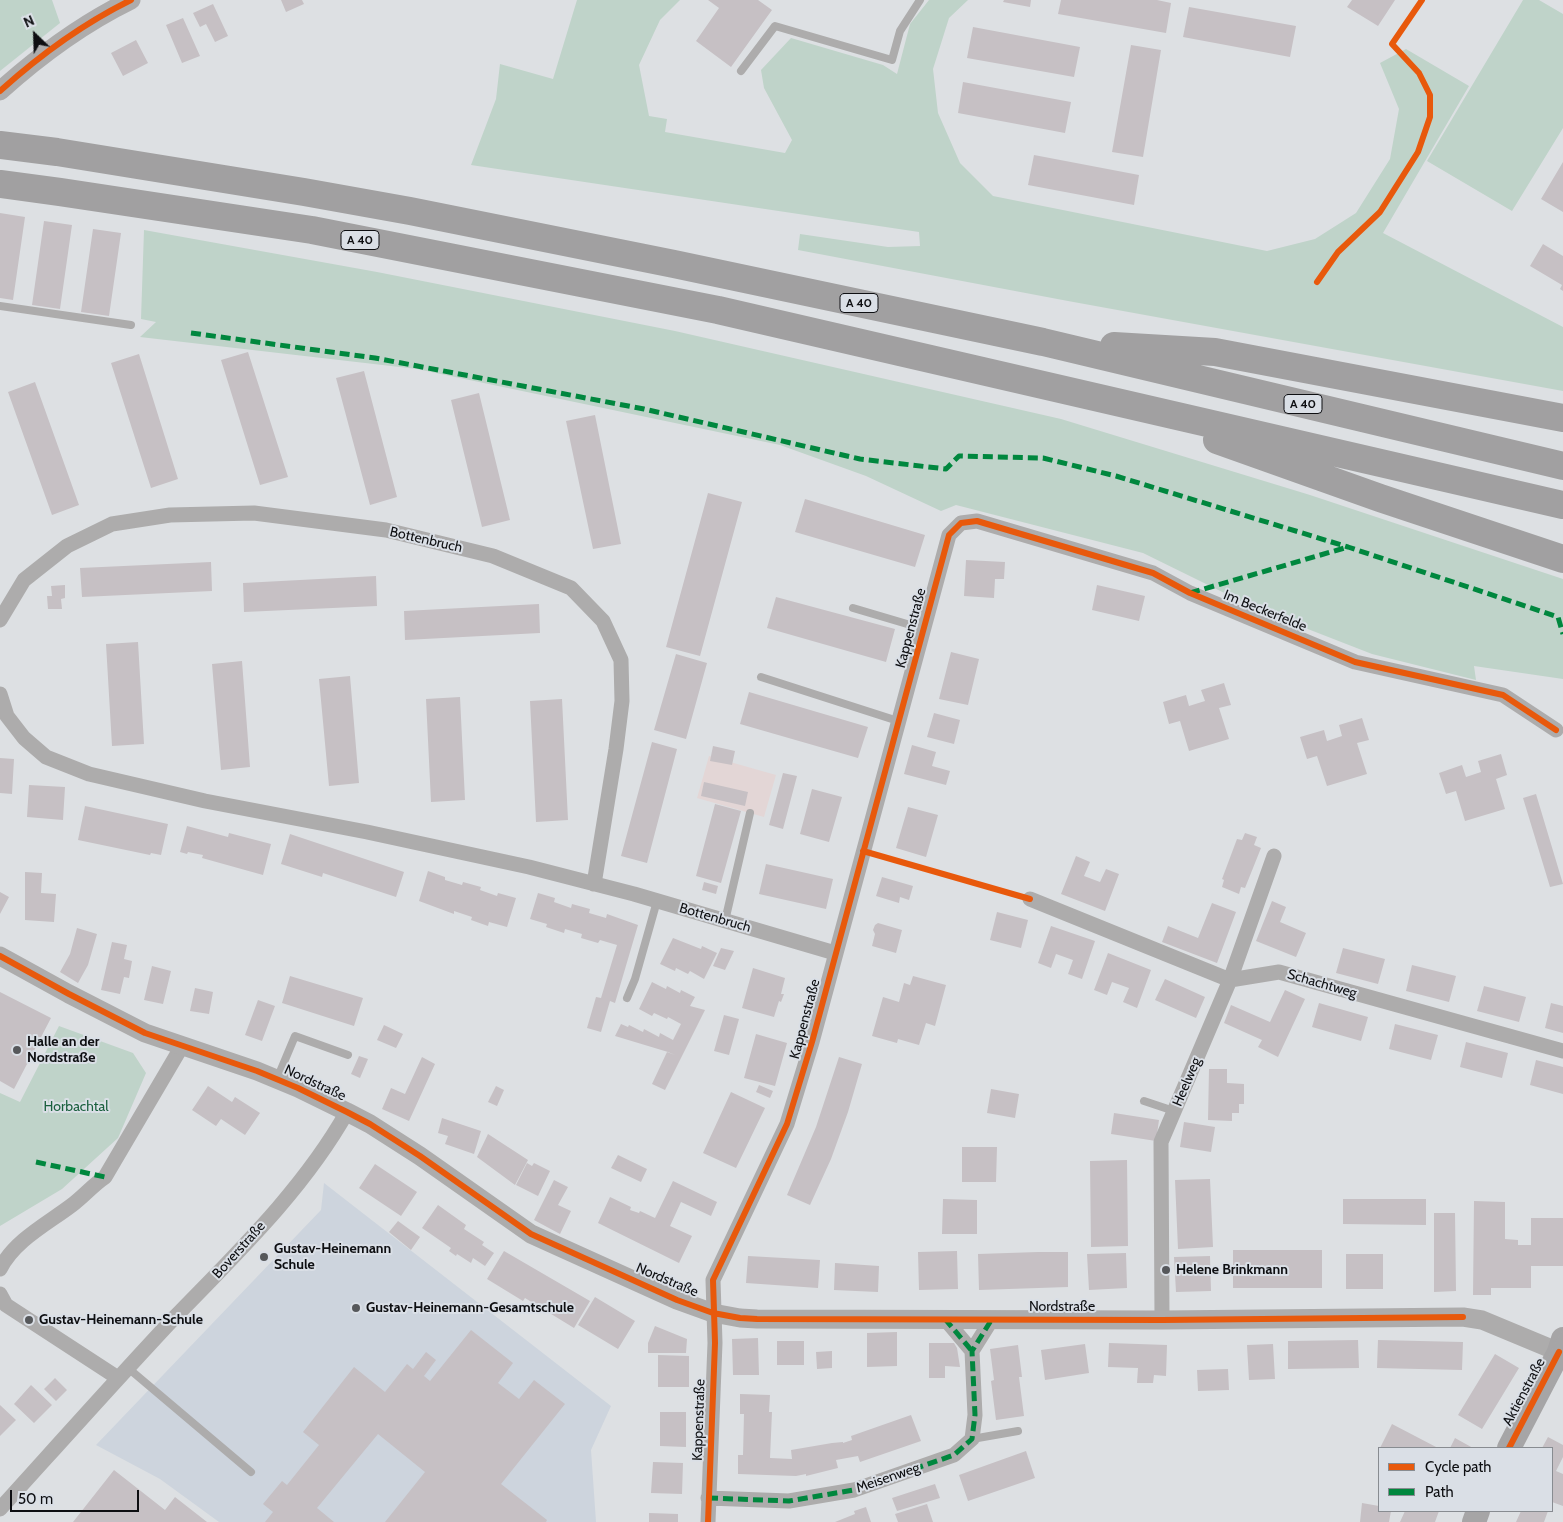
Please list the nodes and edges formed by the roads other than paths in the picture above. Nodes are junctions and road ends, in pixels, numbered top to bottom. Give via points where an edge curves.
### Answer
1 (131, 0) edge
2 (920, 0) edge
3 (741, 71) dead end
4 (0, 91) edge
5 (0, 145) edge
6 (0, 184) edge
7 (0, 306) edge
8 (131, 325) dead end
9 (1043, 342) junction
10 (1110, 400) junction
11 (1563, 418) edge
12 (1563, 466) edge
13 (1563, 505) edge
14 (961, 523) joint
15 (1563, 559) edge
16 (853, 608) dead end
17 (0, 620) edge
18 (924, 629) junction
19 (761, 677) dead end
20 (0, 694) edge
21 (898, 721) junction
22 (1556, 730) dead end
23 (750, 813) dead end
24 (1274, 856) dead end
25 (594, 884) junction
26 (1030, 899) dead end
27 (657, 901) junction
28 (725, 921) junction
29 (835, 953) junction
30 (0, 956) edge
31 (1230, 980) junction
32 (627, 998) dead end
33 (182, 1046) junction
34 (1563, 1051) edge
35 (348, 1055) dead end
36 (277, 1079) junction
37 (1144, 1100) dead end
38 (1174, 1111) junction
39 (347, 1112) junction
40 (0, 1269) edge
41 (0, 1294) edge
42 (713, 1313) junction
43 (945, 1319) junction
44 (992, 1319) junction
45 (1162, 1320) junction
46 (1562, 1346) edge
47 (972, 1351) junction
48 (123, 1373) junction
49 (1018, 1431) dead end
50 (972, 1439) junction
51 (1510, 1447) edge
52 (251, 1472) dead end
53 (708, 1498) junction
54 (0, 1509) edge
55 (708, 1522) edge

1 - 4 street via 71,34
2 - 3 lane via 900,30 892,60 775,26
5 - 9 highway, A 40 via 410,211
6 - 10 highway, A 40 via 322,232 718,310
7 - 8 lane
9 - 11 highway via 1215,352
9 - 12 highway, A 40
10 - 13 highway, A 40
10 - 15 highway via 1370,495
14 - 18 street, Kappenstraße via 950,535
14 - 22 street, Im Beckerfelde via 977,521 1153,573 1190,593 1355,662 1503,695
16 - 18 lane
17 - 25 street, Bottenbruch via 24,580 67,546 112,524 170,515 254,513 386,530 493,556 572,588 603,621 620,660 622,702
18 - 21 street, Kappenstraße
19 - 21 lane
20 - 25 street, Bottenbruch via 7,716 24,738 46,757 90,774 205,801 462,852
21 - 29 street, Kappenstraße
23 - 28 lane
24 - 31 street, Heelweg
25 - 27 street, Bottenbruch
26 - 31 street
27 - 28 street, Bottenbruch
27 - 32 lane
28 - 29 street, Bottenbruch
29 - 42 street, Kappenstraße via 787,1124 713,1280
30 - 33 street, Nordstraße via 144,1033
31 - 34 street, Schachtweg via 1279,972
31 - 38 street, Heelweg
33 - 36 street, Nordstraße
33 - 40 street via 105,1177 36,1229 5,1259
35 - 36 lane via 295,1036
36 - 39 street, Nordstraße
37 - 38 lane
38 - 45 street, Heelweg via 1161,1142
39 - 42 street, Nordstraße via 420,1156 531,1234
39 - 48 street, Boverstraße via 298,1184
41 - 48 street via 6,1305
42 - 43 street, Nordstraße via 748,1318
42 - 53 street, Kappenstraße via 715,1343
43 - 44 street, Nordstraße
43 - 47 street
44 - 45 street, Nordstraße
44 - 47 street
45 - 46 street, Nordstraße via 1463,1317
46 - 51 main road, Aktienstraße
47 - 50 street via 975,1415
48 - 52 lane
48 - 54 street, Boverstraße
49 - 50 lane
50 - 53 street, Meisenweg via 954,1455 854,1490 789,1501
53 - 55 street, Kappenstraße

